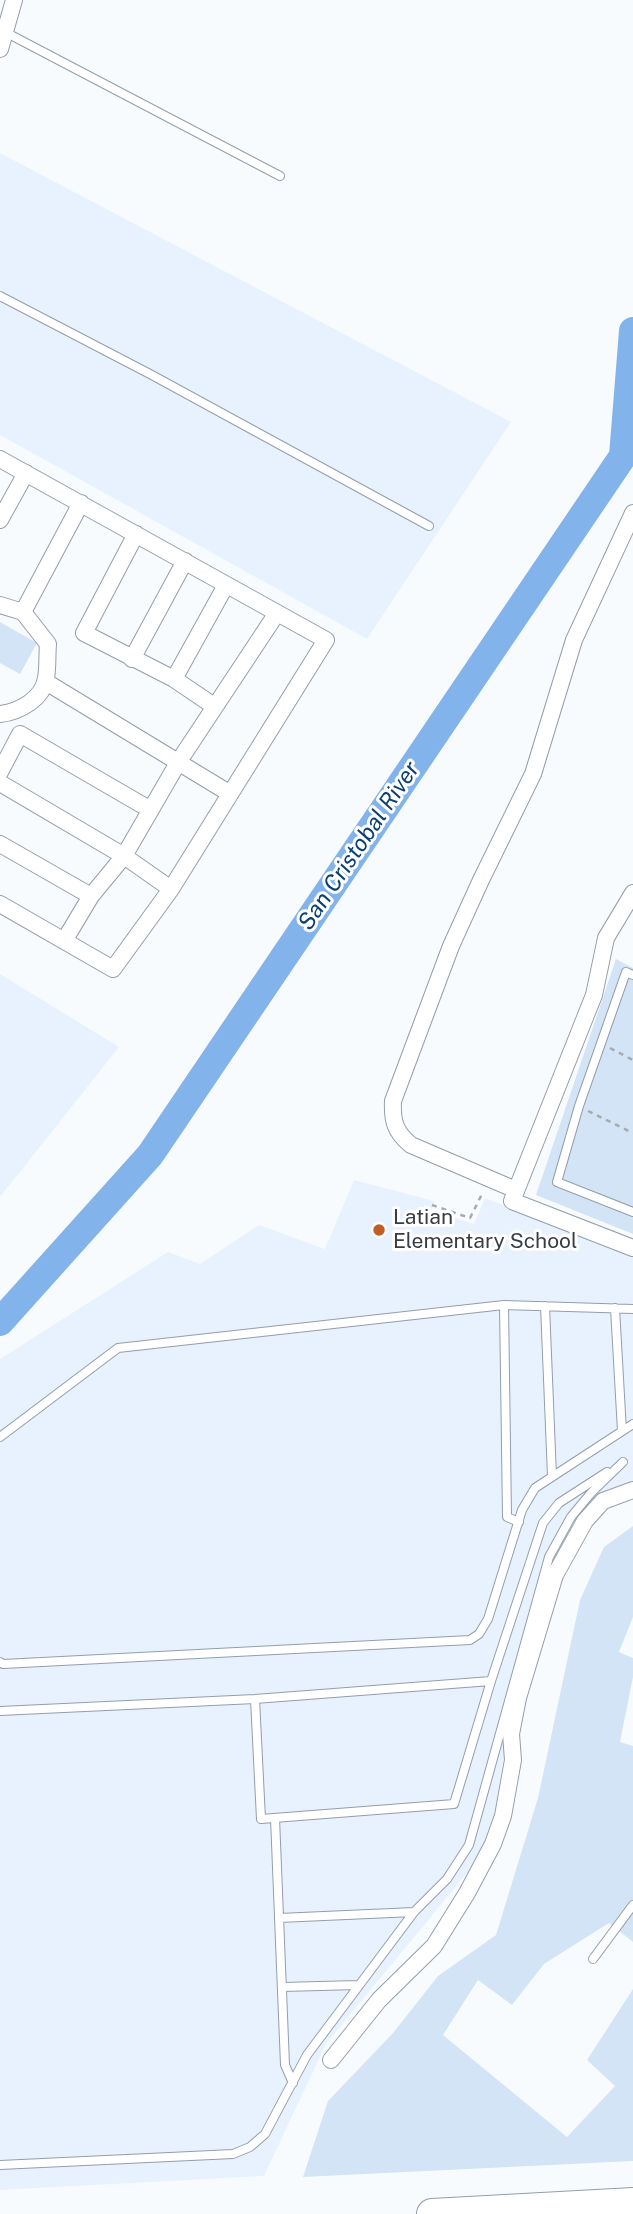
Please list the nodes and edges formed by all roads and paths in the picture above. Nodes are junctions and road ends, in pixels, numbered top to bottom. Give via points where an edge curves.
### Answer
1 (14, 0) edge
2 (5, 32) junction
3 (0, 49) edge
4 (280, 176) dead end
5 (0, 296) edge
6 (0, 459) edge
7 (26, 473) junction
8 (82, 503) junction
9 (633, 513) edge
10 (0, 520) edge
11 (429, 526) dead end
12 (136, 534) junction
13 (186, 561) junction
14 (226, 585) junction
15 (0, 605) edge
16 (23, 612) junction
17 (277, 613) junction
18 (132, 659) junction
19 (174, 679) junction
20 (46, 682) junction
21 (214, 706) junction
22 (0, 714) edge
23 (179, 761) junction
24 (0, 772) edge
25 (0, 783) edge
26 (229, 793) junction
27 (149, 810) junction
28 (0, 844) edge
29 (124, 856) junction
30 (171, 889) junction
31 (633, 893) edge
32 (91, 895) junction
33 (0, 904) edge
34 (64, 941) junction
35 (633, 975) edge
36 (601, 1044) junction
37 (633, 1060) edge
38 (579, 1106) junction
39 (633, 1133) edge
40 (514, 1196) junction
41 (432, 1205) dead end
42 (633, 1212) edge
43 (633, 1248) edge
44 (504, 1305) junction
45 (545, 1306) junction
46 (615, 1308) junction
47 (633, 1309) edge
48 (633, 1424) edge
49 (622, 1431) junction
50 (0, 1437) edge
51 (633, 1456) edge
52 (623, 1462) junction
53 (552, 1476) junction
54 (633, 1490) edge
55 (519, 1522) junction
56 (0, 1662) edge
57 (491, 1681) junction
58 (255, 1699) junction
59 (0, 1711) edge
60 (275, 1818) junction
61 (633, 1905) edge
62 (414, 1912) junction
63 (279, 1918) junction
64 (593, 1959) dead end
65 (358, 1985) junction
66 (282, 1987) junction
67 (331, 2060) dead end
68 (293, 2083) junction
69 (0, 2165) edge
70 (633, 2203) edge
71 (432, 2214) edge

1 - 2 street
2 - 3 street
2 - 4 lane
5 - 11 lane
6 - 7 street
7 - 8 street
7 - 10 street
8 - 12 street
8 - 16 street
9 - 40 street via 574,640 533,774 451,946 393,1101 392,1120 398,1135
12 - 13 street
12 - 18 street via 84,633
13 - 14 street
13 - 18 street
14 - 17 street
14 - 19 street
15 - 16 street
16 - 20 street via 48,644
17 - 21 street
17 - 26 street via 326,639
18 - 19 street
19 - 21 street
20 - 22 street via 32,701 12,713
20 - 23 street
21 - 23 street
23 - 26 street
23 - 27 street
24 - 27 street via 20,734
25 - 29 street
26 - 30 street
27 - 29 street
28 - 32 street
29 - 30 street
29 - 32 street
30 - 34 street via 113,969
31 - 40 street via 606,938 594,995
32 - 34 street
33 - 34 street
35 - 36 lane via 626,972
36 - 37 path
36 - 38 lane
38 - 39 path
38 - 42 lane via 557,1182
40 - 41 path via 482,1193 470,1218
40 - 43 street
44 - 45 lane
44 - 50 lane via 118,1348
44 - 55 lane via 507,1517
45 - 46 lane
45 - 53 lane
46 - 47 lane
46 - 49 lane
48 - 49 lane
49 - 53 lane
51 - 52 lane
52 - 57 lane via 559,1503 543,1523
52 - 62 lane via 570,1517 549,1557 469,1845 447,1879
53 - 55 lane via 535,1488
54 - 67 street via 603,1501 585,1521 555,1575 518,1698 503,1816 487,1857 434,1946 379,2000
55 - 56 lane via 488,1619 470,1640
57 - 58 lane
57 - 60 lane via 454,1804
58 - 59 lane
58 - 60 lane via 261,1819
60 - 63 lane
61 - 64 lane
62 - 63 lane
62 - 65 lane
63 - 66 lane
65 - 66 lane
65 - 68 lane via 307,2055
66 - 68 lane via 285,2065
68 - 69 lane via 265,2134 233,2154
70 - 71 highway

